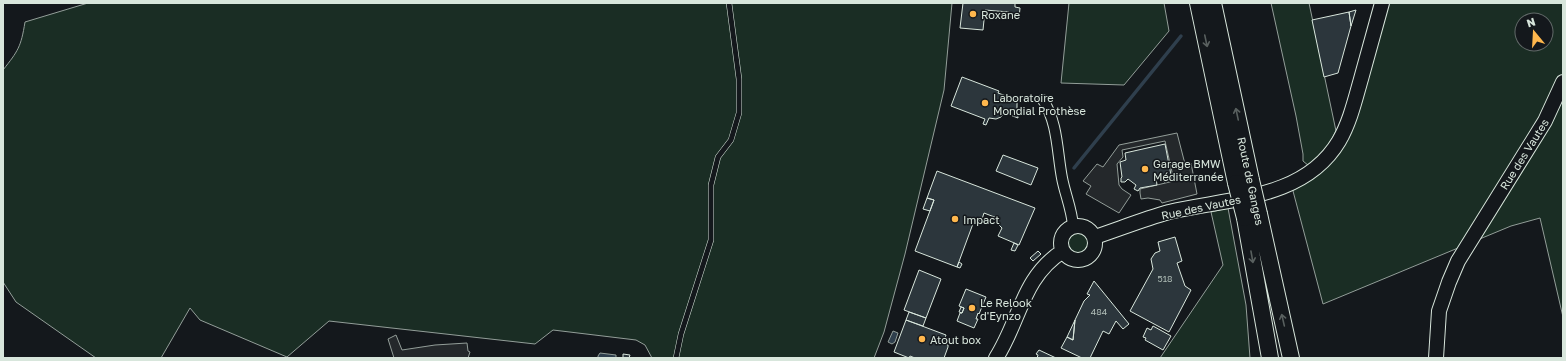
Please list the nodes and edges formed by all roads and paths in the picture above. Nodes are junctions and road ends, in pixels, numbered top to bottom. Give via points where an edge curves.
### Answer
1 (728, 3) edge
2 (1198, 3) edge
3 (1213, 3) edge
4 (1382, 3) edge
5 (1563, 82) edge
6 (1043, 100) dead end
7 (1244, 181) junction
8 (1252, 216) junction
9 (1073, 226) junction
10 (1095, 237) junction
11 (1063, 251) junction
12 (676, 358) edge
13 (996, 358) edge
14 (1270, 358) edge
15 (1291, 358) edge
16 (1436, 358) edge

1 - 12 lane via 739,79 739,113 731,140 718,157 711,185 711,240 681,334
2 -> 7 main road, Route de Ganges
7 -> 3 main road, Route de Ganges
4 - 10 street, Rue des Vautes via 1351,114 1340,140 1316,169 1295,182 1271,191 1168,213
5 - 16 street, Rue des Vautes via 1545,121 1458,261 1448,282 1438,311
6 - 9 street via 1055,128 1062,178
7 - 8 main road, bridge
8 -> 14 main road
15 -> 8 main road, Route de Ganges
9 - 10 street via 1083,226
9 - 11 street via 1063,235
10 - 11 street via 1094,250 1085,259 1073,260
11 - 13 street via 1033,280

